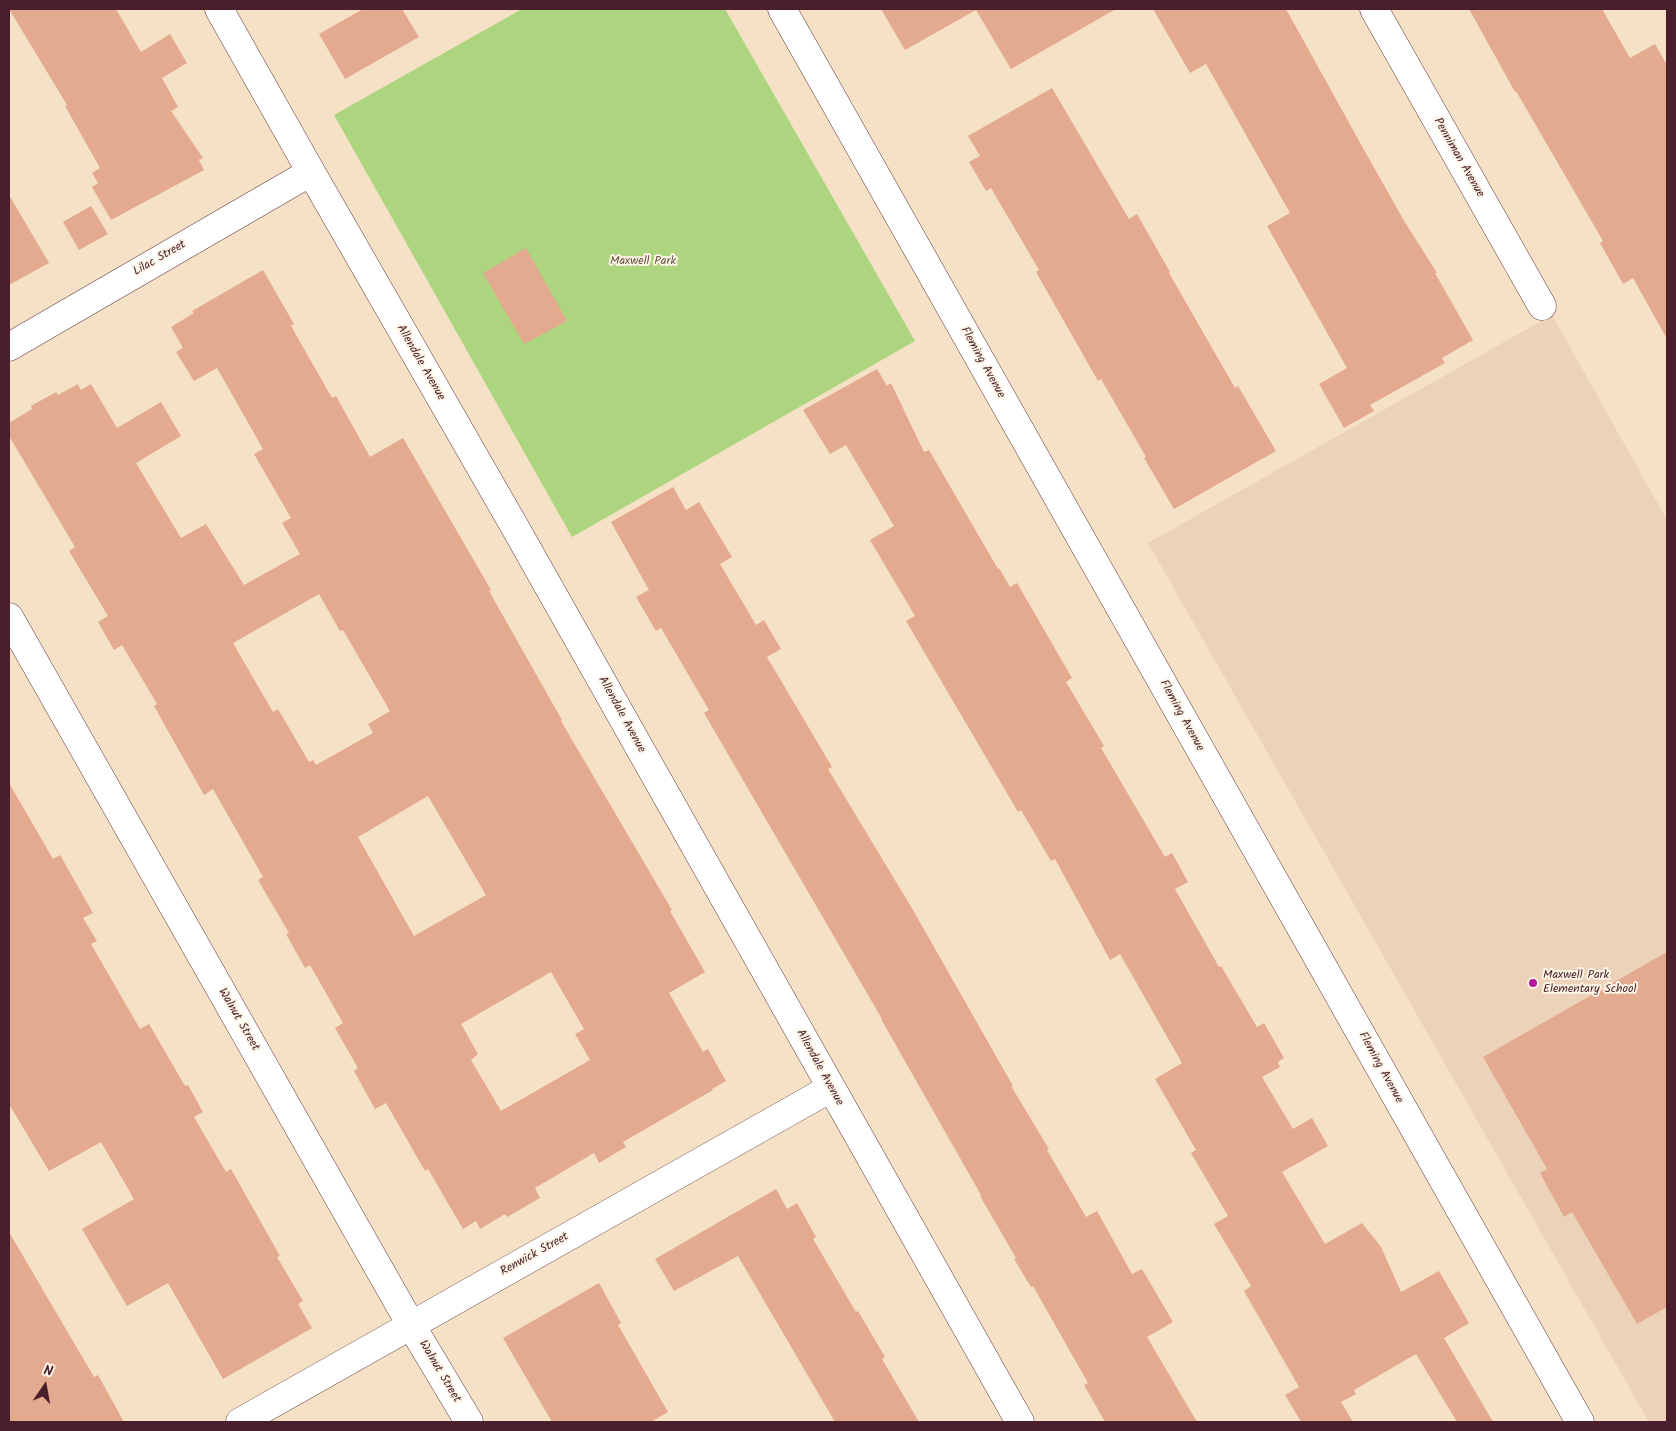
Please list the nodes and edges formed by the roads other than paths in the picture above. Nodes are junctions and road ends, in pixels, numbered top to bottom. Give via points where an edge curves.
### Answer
1 (219, 9) edge
2 (782, 9) edge
3 (1374, 9) edge
4 (311, 172) junction
5 (1542, 306) dead end
6 (9, 346) edge
7 (9, 618) edge
8 (831, 1088) junction
9 (411, 1325) junction
10 (240, 1422) edge
11 (469, 1422) edge
12 (1020, 1422) edge
13 (1580, 1422) edge

1 - 4 street, Allendale Avenue
2 - 13 street, Fleming Avenue
3 - 5 street, Penniman Avenue
4 - 6 street, Lilac Street
4 - 8 street, Allendale Avenue via 516,528
7 - 9 street, Walnut Street
8 - 9 street, Renwick Street
8 - 12 street, Allendale Avenue
9 - 10 street, Renwick Street
9 - 11 street, Walnut Street

